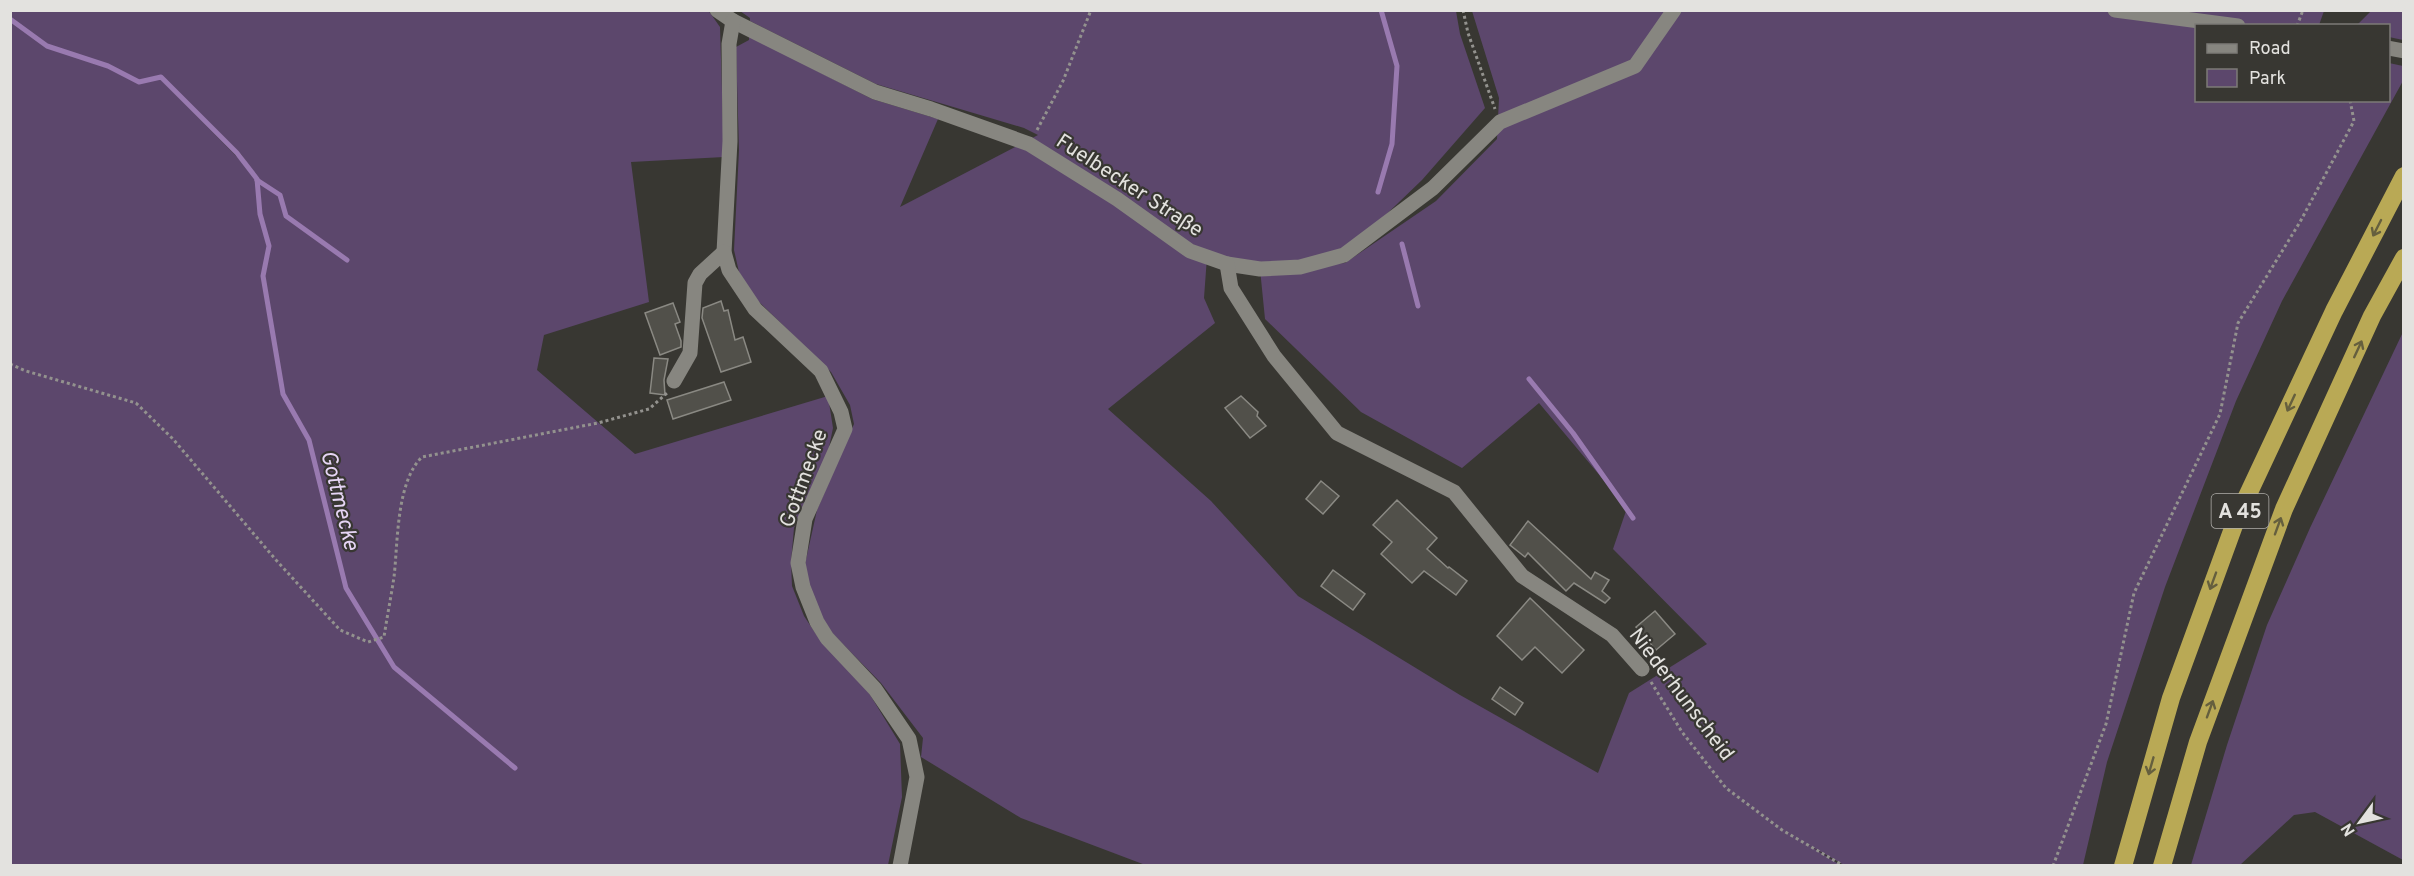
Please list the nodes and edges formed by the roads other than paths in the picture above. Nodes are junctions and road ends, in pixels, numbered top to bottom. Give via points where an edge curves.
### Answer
1 (717, 10) edge
2 (1674, 10) edge
3 (2115, 10) edge
4 (733, 21) junction
5 (2223, 24) edge
6 (2403, 176) edge
7 (724, 252) junction
8 (2403, 258) edge
9 (1227, 264) junction
10 (674, 381) road end
11 (1642, 669) road end
12 (900, 866) edge
13 (2123, 866) edge
14 (2162, 866) edge

1 - 4 street, Fuelbecker Straße
2 - 9 street, Fuelbecker Straße via 1635,66 1500,122 1432,188 1344,255 1300,267 1260,269
3 - 5 street
4 - 7 street, Gottmecke via 729,44 730,141
4 - 9 street, Fuelbecker Straße via 876,92 1029,144 1190,251
6 -> 13 highway, A 45 via 2334,311 2236,520 2171,698
7 - 10 street via 700,274 696,283 690,353
7 - 12 street, Gottmecke via 729,270 755,309 821,370 841,412 844,429 805,519 798,563 803,587 826,638 875,689 909,739 917,777
14 -> 8 highway, A 45 via 2198,742 2284,509 2372,316
9 - 11 street, Niederhunscheid via 1231,288 1274,356 1337,433 1454,492 1522,576 1612,634

